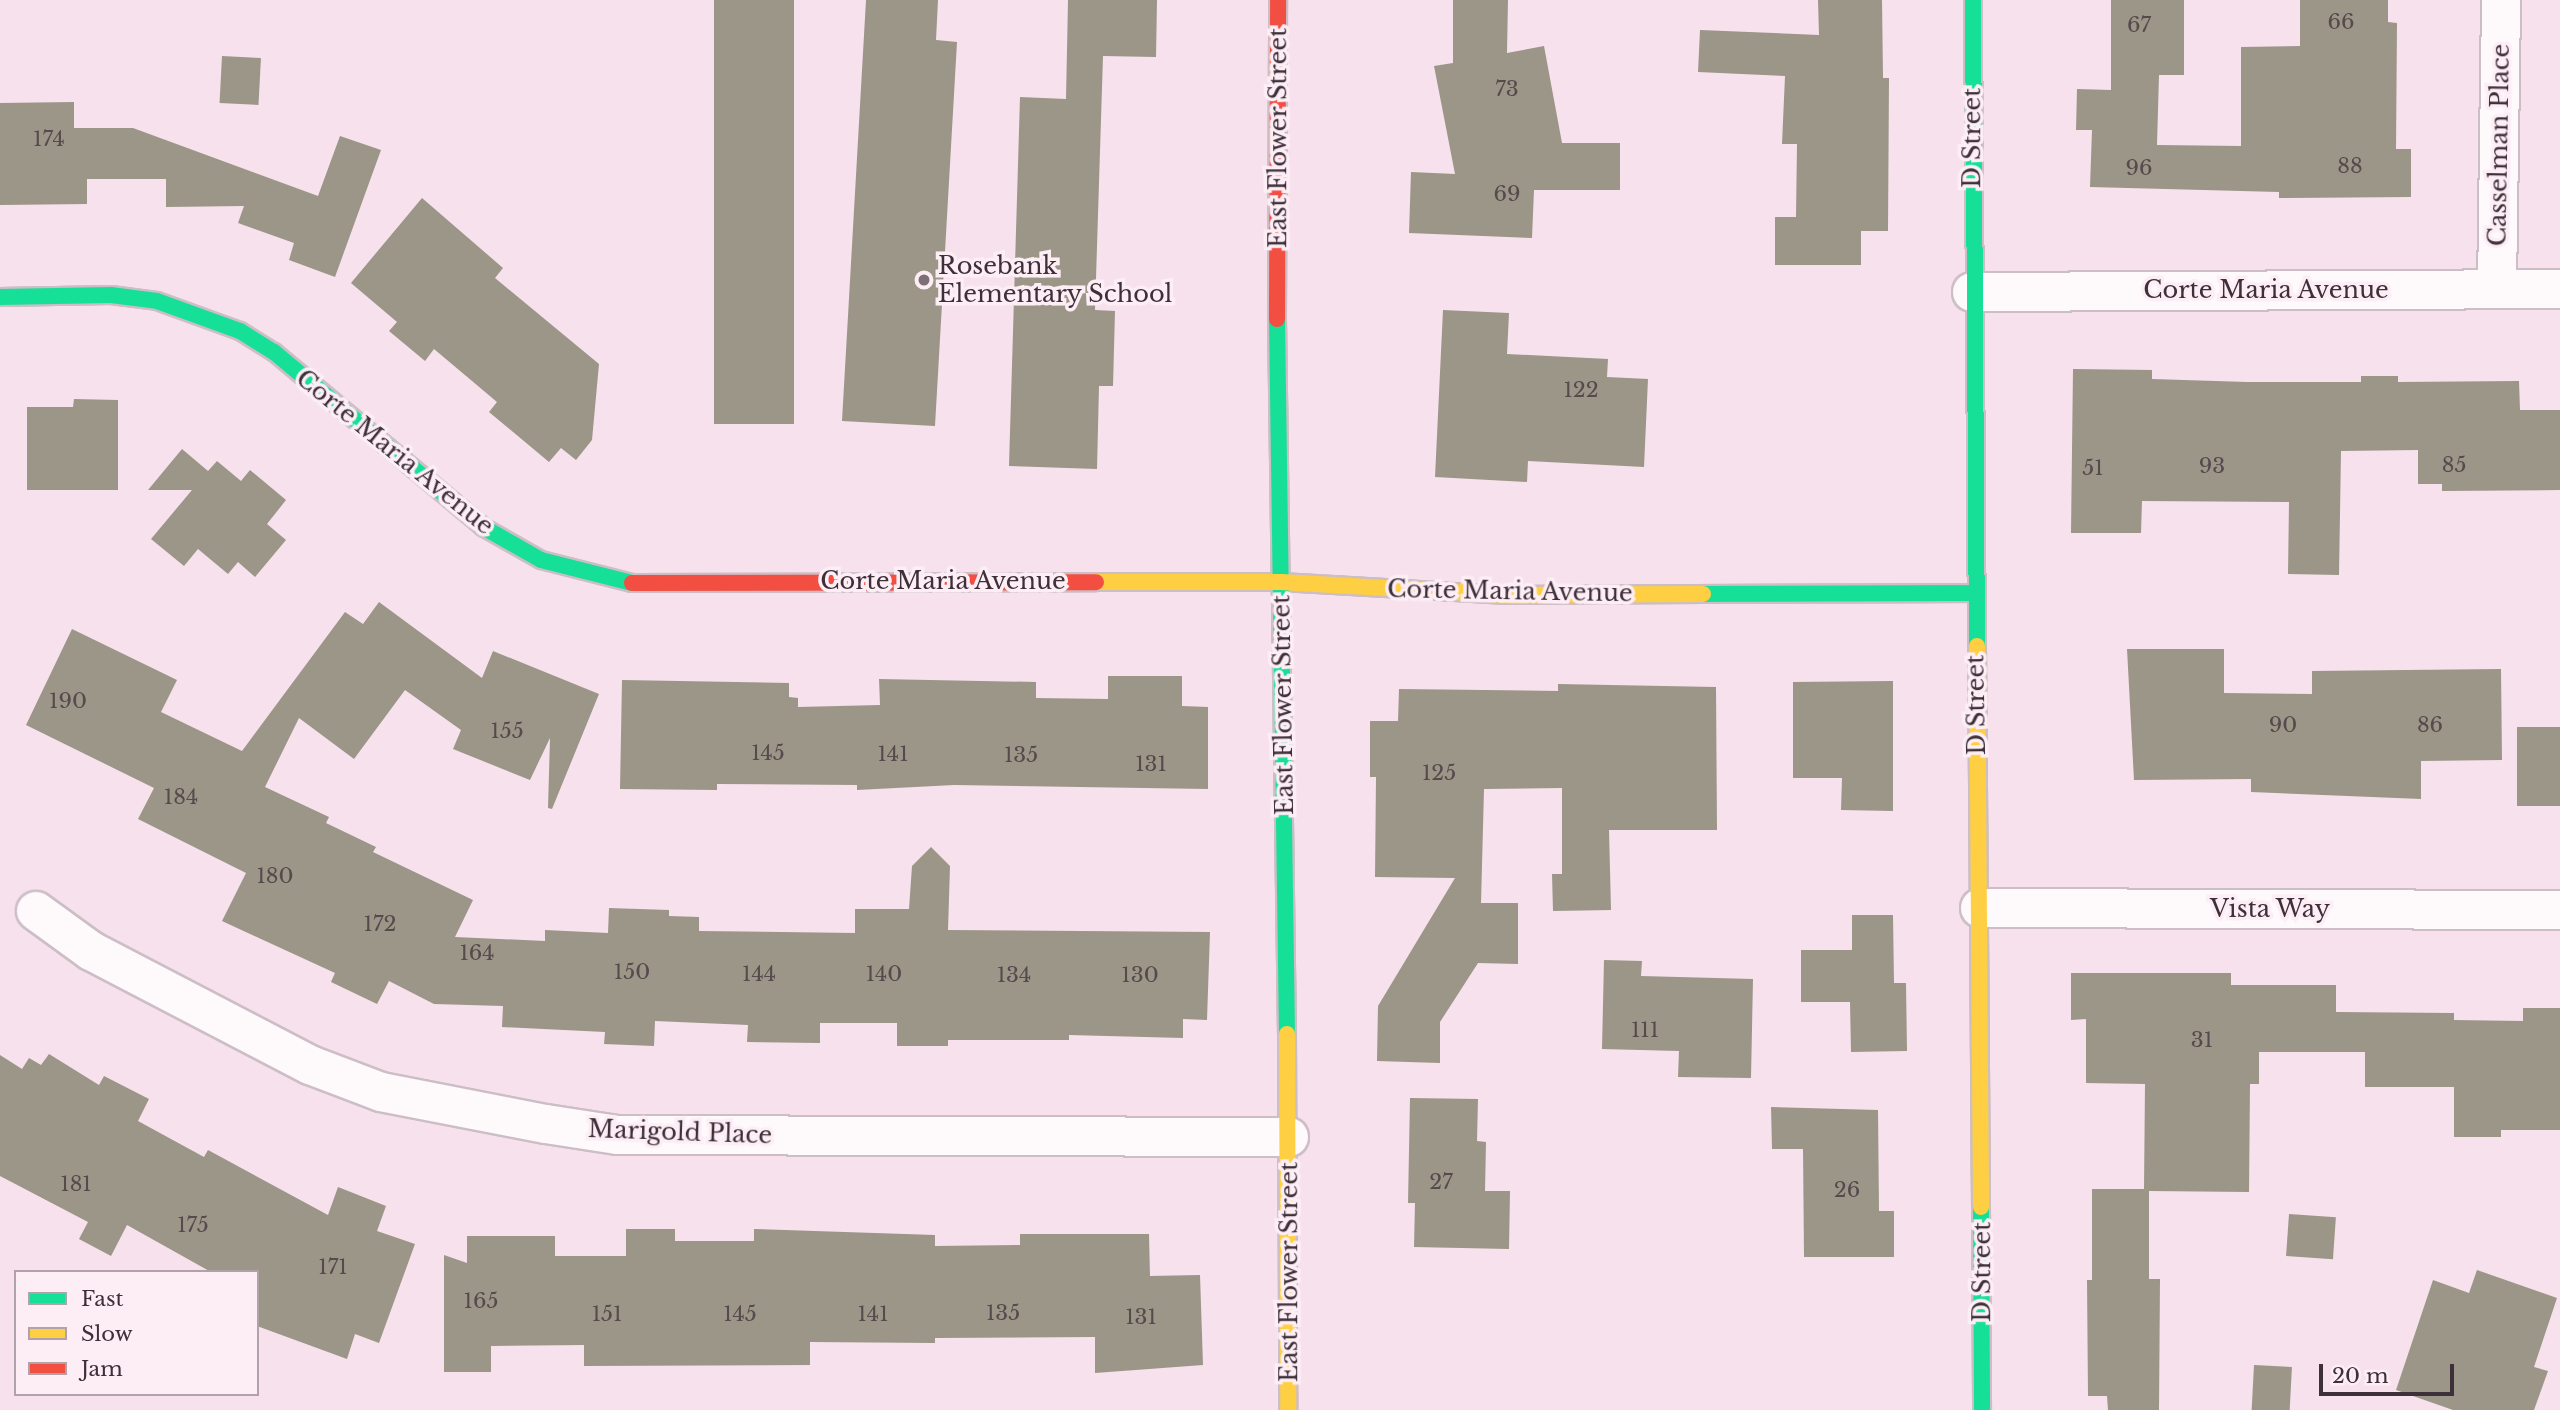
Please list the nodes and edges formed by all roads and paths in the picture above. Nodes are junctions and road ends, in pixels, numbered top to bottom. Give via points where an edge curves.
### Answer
1 (1278, 0) edge
2 (1973, 0) edge
3 (2501, 0) edge
4 (2497, 289) junction
5 (2560, 289) edge
6 (1972, 292) junction
7 (0, 297) edge
8 (1281, 582) junction
9 (1974, 593) junction
10 (1980, 908) junction
11 (36, 911) dead end
12 (2560, 911) edge
13 (1289, 1137) junction
14 (1288, 1410) edge
15 (1982, 1410) edge

1 - 8 street, East Flower Street
2 - 6 street, D Street
3 - 4 street, Casselman Place
4 - 5 street, Corte Maria Avenue
4 - 6 street, Corte Maria Avenue
6 - 9 street, D Street
7 - 8 street, Corte Maria Avenue via 111,295 157,301 240,331 274,352 483,527 541,560 595,578 619,583
8 - 9 street, Corte Maria Avenue via 1507,595
8 - 13 street, East Flower Street
9 - 10 street, D Street
10 - 12 street, Vista Way
10 - 15 street, D Street
11 - 13 street, Marigold Place via 91,951 310,1065 381,1092 546,1124 617,1135
13 - 14 street, East Flower Street

